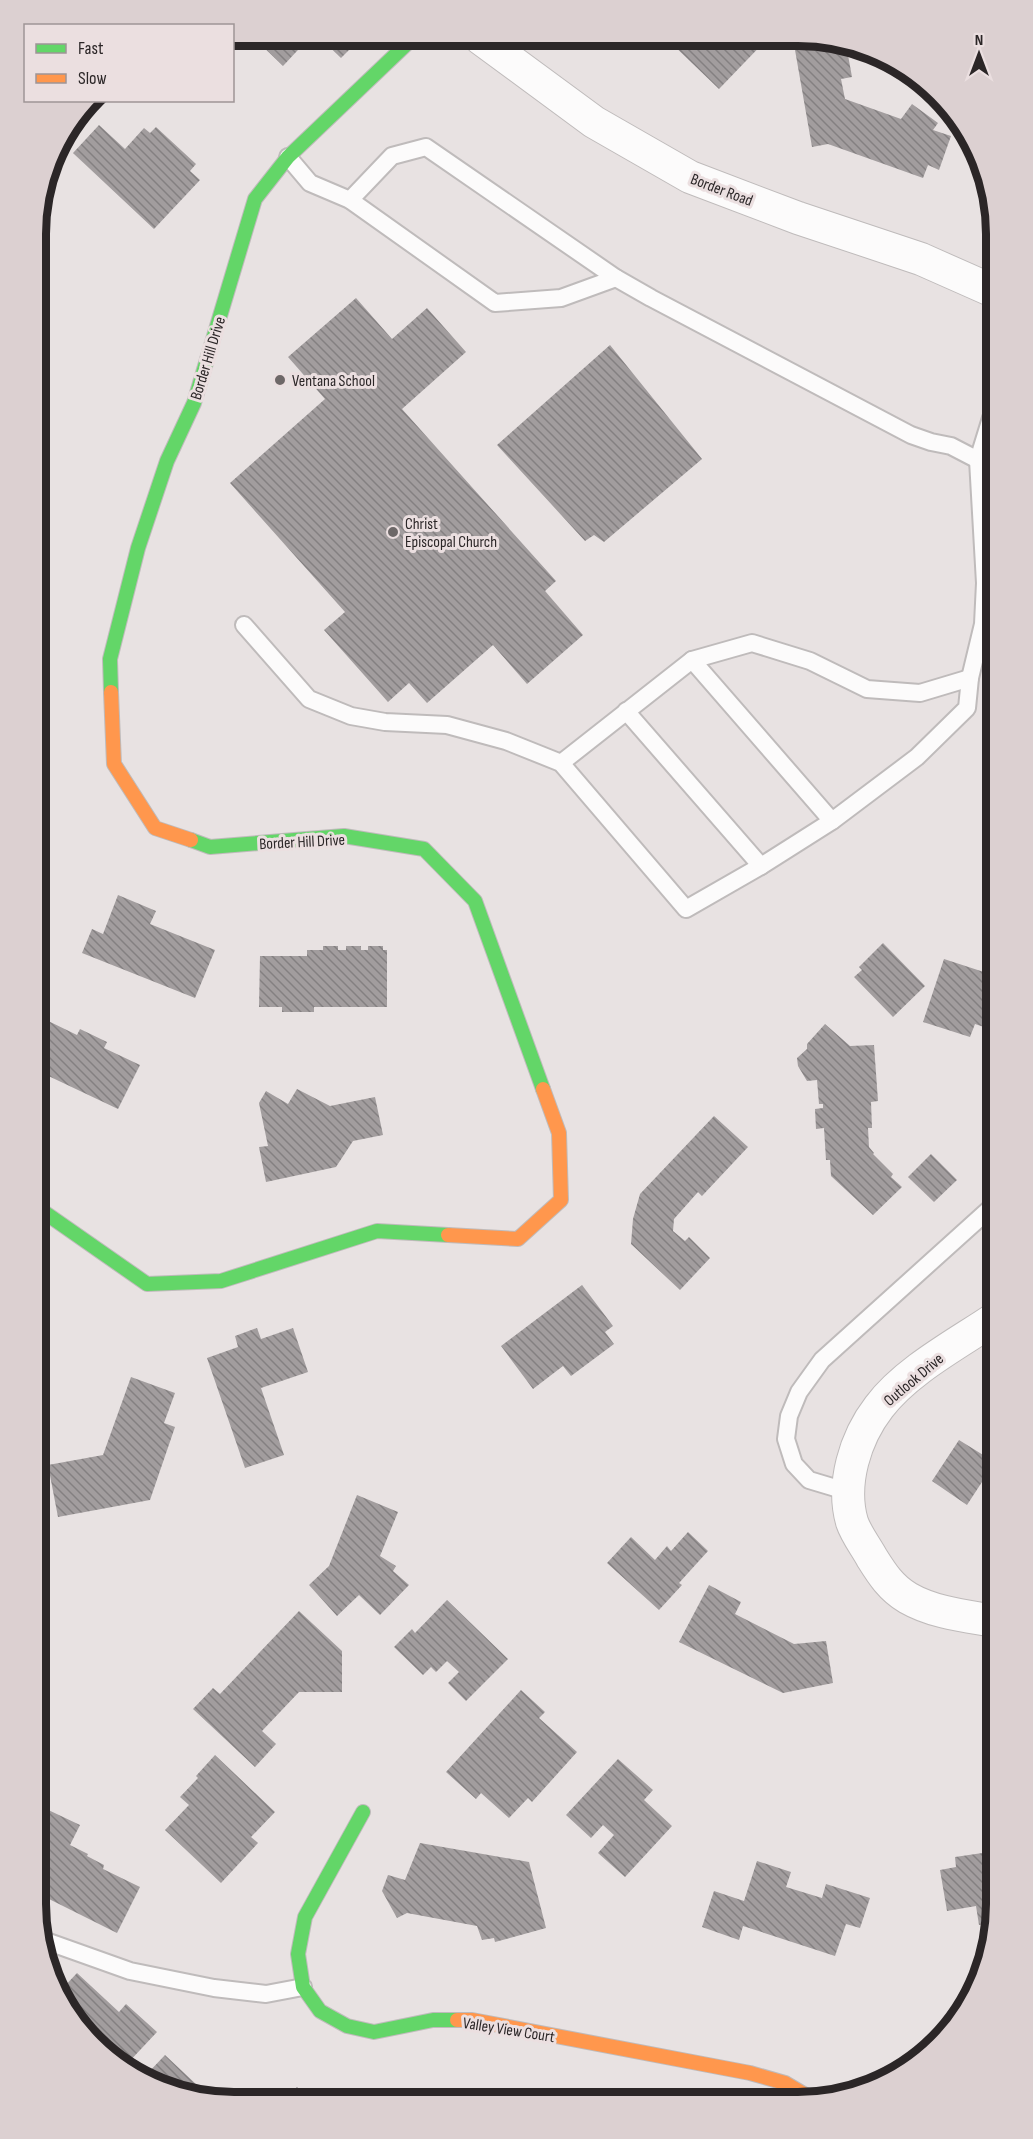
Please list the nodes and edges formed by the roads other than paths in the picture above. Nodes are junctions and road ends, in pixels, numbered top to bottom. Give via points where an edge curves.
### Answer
1 (404, 47) edge
2 (492, 47) edge
3 (288, 157) junction
4 (350, 200) junction
5 (615, 278) junction
6 (986, 288) edge
7 (986, 434) edge
8 (978, 460) junction
9 (244, 625) dead end
10 (692, 660) junction
11 (970, 678) junction
12 (626, 711) junction
13 (561, 763) junction
14 (831, 821) junction
15 (761, 866) junction
16 (986, 1212) edge
17 (46, 1214) edge
18 (986, 1324) edge
19 (849, 1492) junction
20 (986, 1619) edge
21 (363, 1812) dead end
22 (50, 1943) edge
23 (303, 1987) junction
24 (800, 2092) edge

1 - 3 street, Border Hill Drive
2 - 6 street, Border Road via 594,122 690,177 921,259
3 - 4 lane via 310,183
3 - 17 street, Border Hill Drive via 255,199 194,403 167,461 138,548 110,659 114,764 155,828 210,847 344,836 424,849 475,901 559,1133 561,1200 518,1239 377,1231 221,1281 147,1284
4 - 5 lane via 495,303 561,298
4 - 5 lane via 392,156 426,147
5 - 8 lane via 882,421
7 - 8 lane
8 - 11 lane via 985,583 983,624
9 - 13 lane via 309,699 351,716 447,725 506,741
10 - 11 lane via 752,643 810,661 867,689 920,693
10 - 12 lane
10 - 14 lane
11 - 14 lane via 967,708 917,757
12 - 13 lane
12 - 15 lane
13 - 15 lane via 686,909
14 - 15 lane
16 - 19 lane via 822,1360 799,1392 789,1416 786,1439 794,1464 809,1480
18 - 19 street, Outlook Drive via 927,1364 880,1405 863,1430 851,1462
19 - 20 street, Outlook Drive via 852,1523 886,1582 907,1598 932,1609
21 - 23 street, Valley View Court via 305,1917 298,1954
22 - 23 lane via 130,1971 214,1988 266,1994
23 - 24 street, Valley View Court via 320,2011 347,2026 374,2032 433,2020 472,2020 750,2073 785,2083

